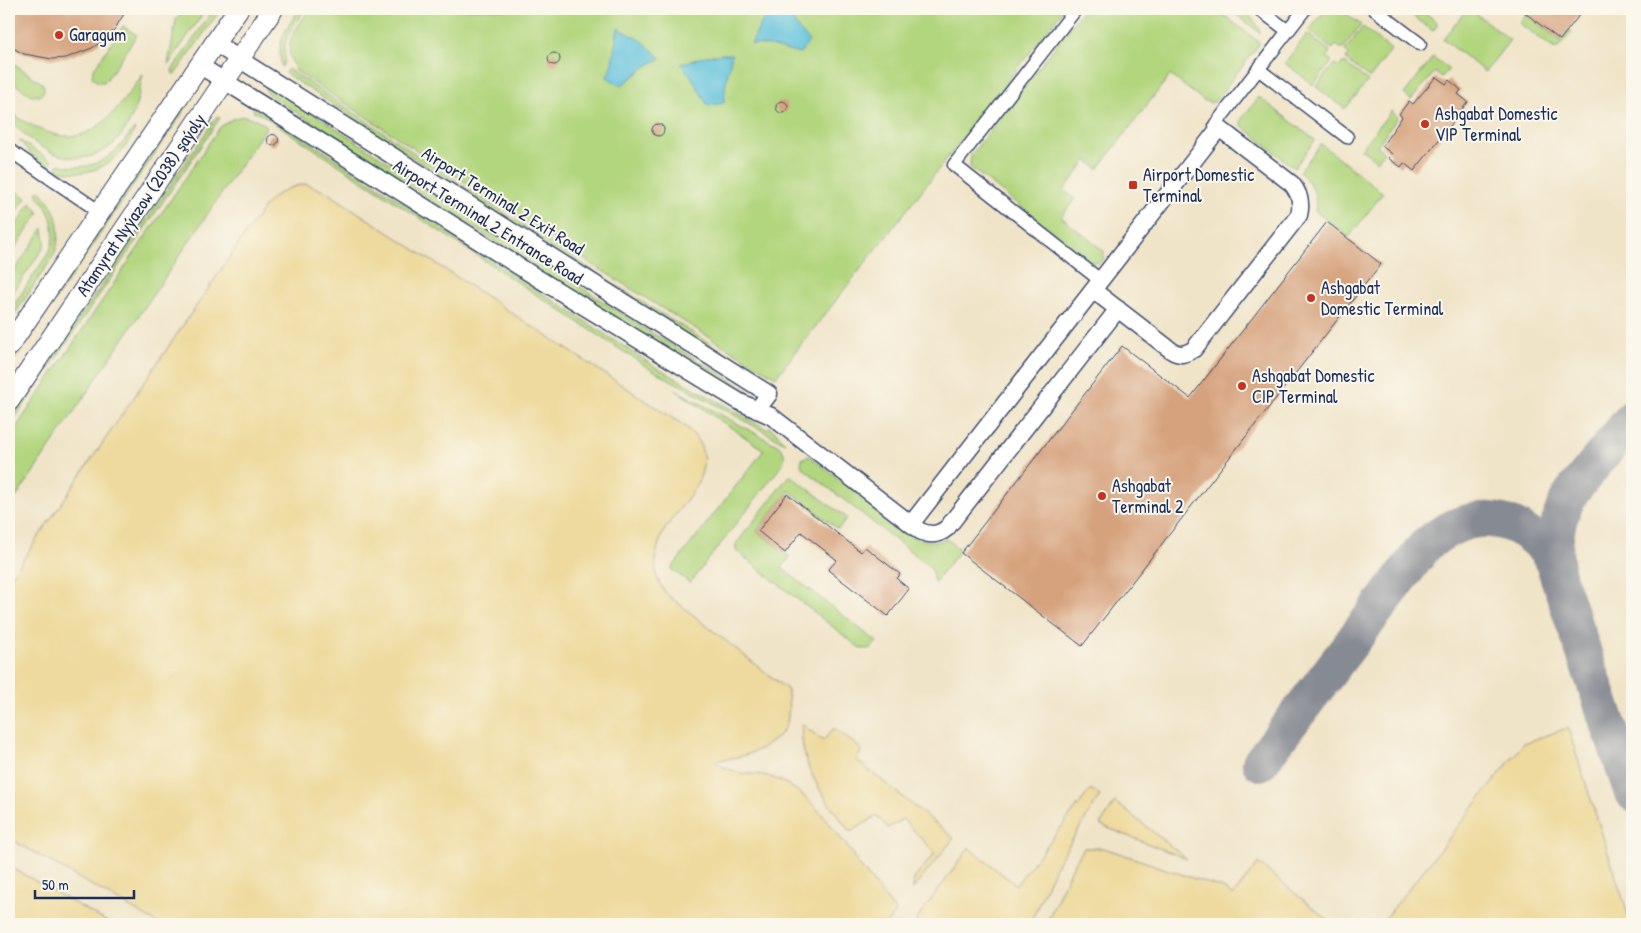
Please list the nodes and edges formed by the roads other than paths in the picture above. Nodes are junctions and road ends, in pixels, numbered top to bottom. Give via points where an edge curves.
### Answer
1 (238, 9) edge
2 (273, 9) edge
3 (1076, 9) edge
4 (1259, 9) edge
5 (1374, 9) edge
6 (1301, 10) edge
7 (1288, 31) junction
8 (215, 43) junction
9 (1420, 44) dead end
10 (239, 59) junction
11 (199, 65) junction
12 (1258, 69) junction
13 (225, 80) junction
14 (1219, 128) junction
15 (1347, 137) dead end
16 (9, 150) edge
17 (100, 212) junction
18 (1097, 285) junction
19 (1118, 309) junction
20 (9, 346) edge
21 (9, 401) edge
22 (757, 410) junction
23 (911, 524) junction

1 - 8 main road, Atamyrat Nyýazow (2038) şaýoly
2 - 10 main road, Atamyrat Nyýazow (2038) şaýoly
3 - 18 street via 954,166
4 - 7 street
5 - 9 street
6 - 7 street
7 - 12 street
8 - 10 street, Airport Terminal 2 Exit Road
8 - 11 main road, Atamyrat Nyýazow (2038) şaýoly
10 - 13 main road, Atamyrat Nyýazow (2038) şaýoly
10 - 22 street, Airport Terminal 2 Exit Road via 770,394
11 - 13 street, Airport Terminal 2 Entrance Road
11 - 17 main road, Atamyrat Nyýazow (2038) şaýoly
12 - 14 street via 1215,125
12 - 15 street
13 - 21 main road, Atamyrat Nyýazow (2038) şaýoly
13 - 22 street, Airport Terminal 2 Entrance Road via 556,289
14 - 18 street
14 - 19 street via 1292,184 1301,202 1299,215 1188,353 1172,351
16 - 17 street
17 - 20 main road, Atamyrat Nyýazow (2038) şaýoly
18 - 19 street
18 - 23 street
19 - 23 street, Airport Terminal 2 Entrance Road via 947,528 931,534
22 - 23 street, Airport Terminal 2 Entrance Road via 771,416

